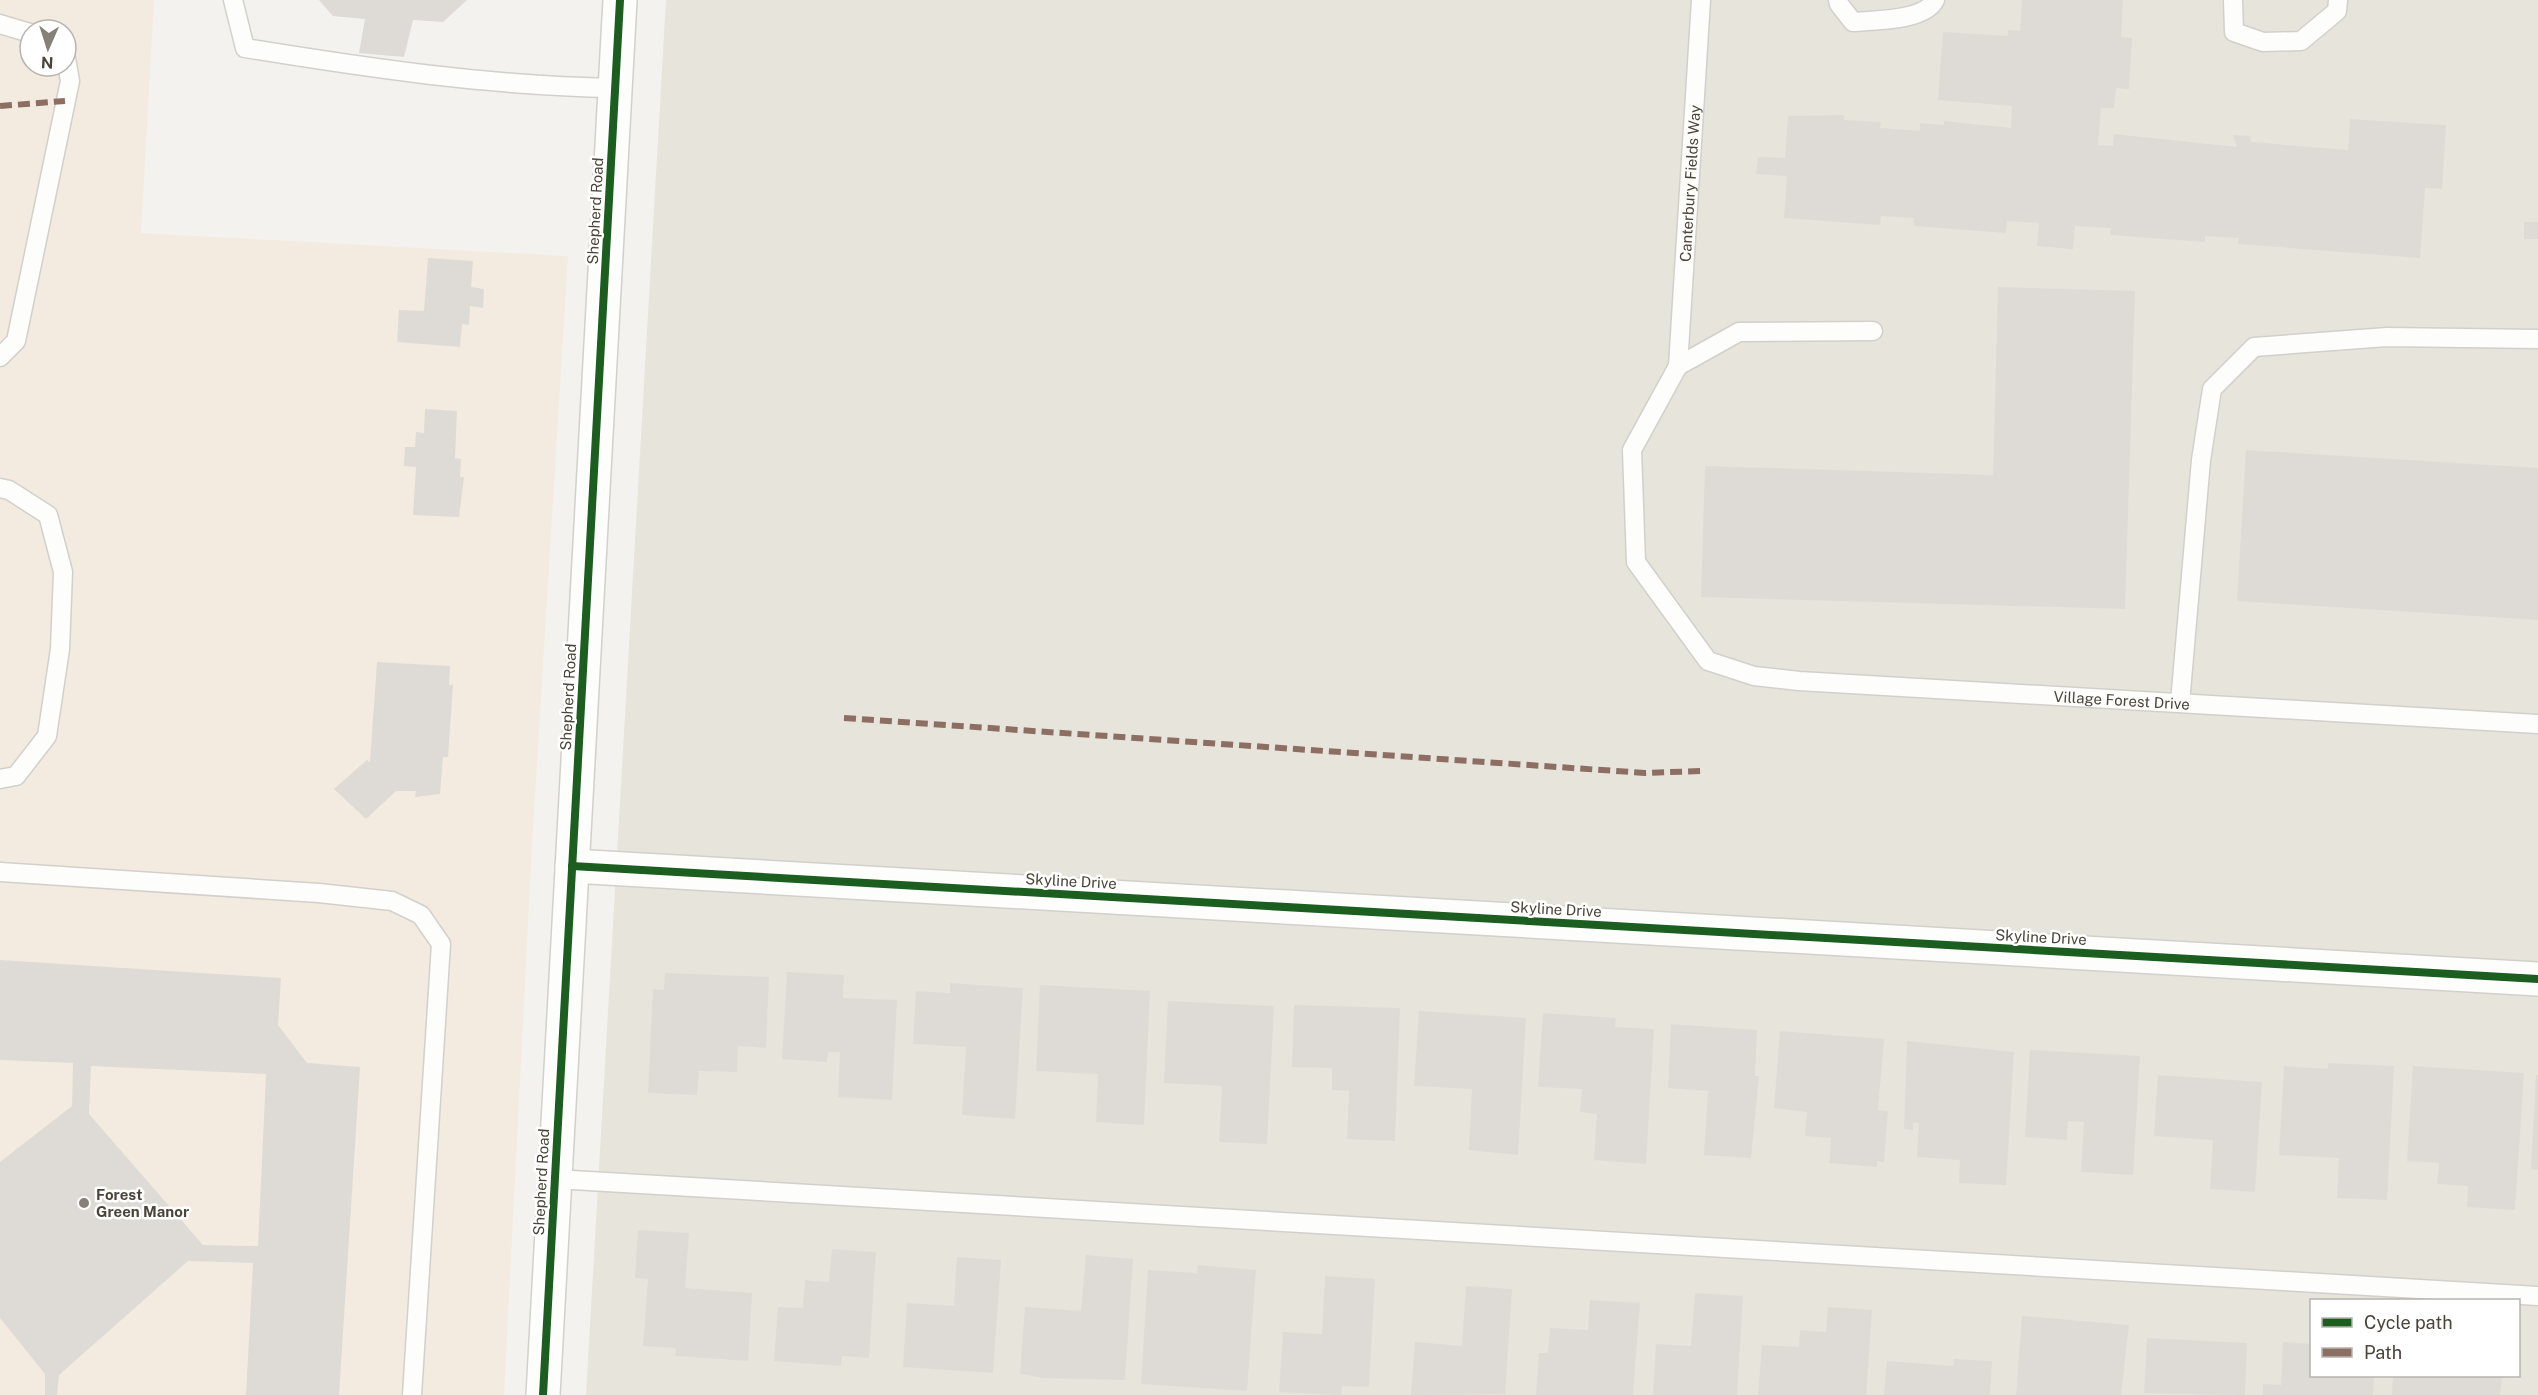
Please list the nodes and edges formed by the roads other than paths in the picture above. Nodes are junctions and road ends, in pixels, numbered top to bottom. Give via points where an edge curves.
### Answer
1 (233, 0) edge
2 (620, 0) edge
3 (1701, 0) edge
4 (1838, 0) edge
5 (1935, 0) edge
6 (2233, 0) edge
7 (2338, 0) edge
8 (0, 24) edge
9 (18, 29) edge
10 (69, 78) edge
11 (615, 88) junction
12 (1873, 331) dead end
13 (2538, 339) edge
14 (0, 357) edge
15 (1678, 366) junction
16 (0, 488) edge
17 (2180, 702) junction
18 (2538, 723) edge
19 (0, 779) edge
20 (572, 866) junction
21 (0, 872) edge
22 (2538, 979) edge
23 (555, 1179) junction
24 (2538, 1296) edge
25 (412, 1395) edge
26 (543, 1395) edge

1 - 11 lane via 245,48 393,72
2 - 11 street, Shepherd Road
3 - 15 lane, Canterbury Fields Way
4 - 5 lane via 1853,22 1904,18 1933,5
6 - 7 lane via 2234,32 2263,42 2301,41 2337,11
8 - 9 lane
10 - 14 lane via 16,341
11 - 20 street, Shepherd Road
12 - 15 lane via 1739,332
13 - 17 lane via 2387,337 2254,347 2212,389 2201,460
15 - 17 lane, Village Forest Drive via 1632,450 1636,562 1708,661 1754,676 1799,681
16 - 19 lane via 48,515 63,573 60,649 47,736 16,776
17 - 18 lane, Village Forest Drive
20 - 22 street, Skyline Drive
20 - 23 street, Shepherd Road
21 - 25 lane via 329,894 392,901 421,915 441,944
23 - 24 lane
23 - 26 street, Shepherd Road

